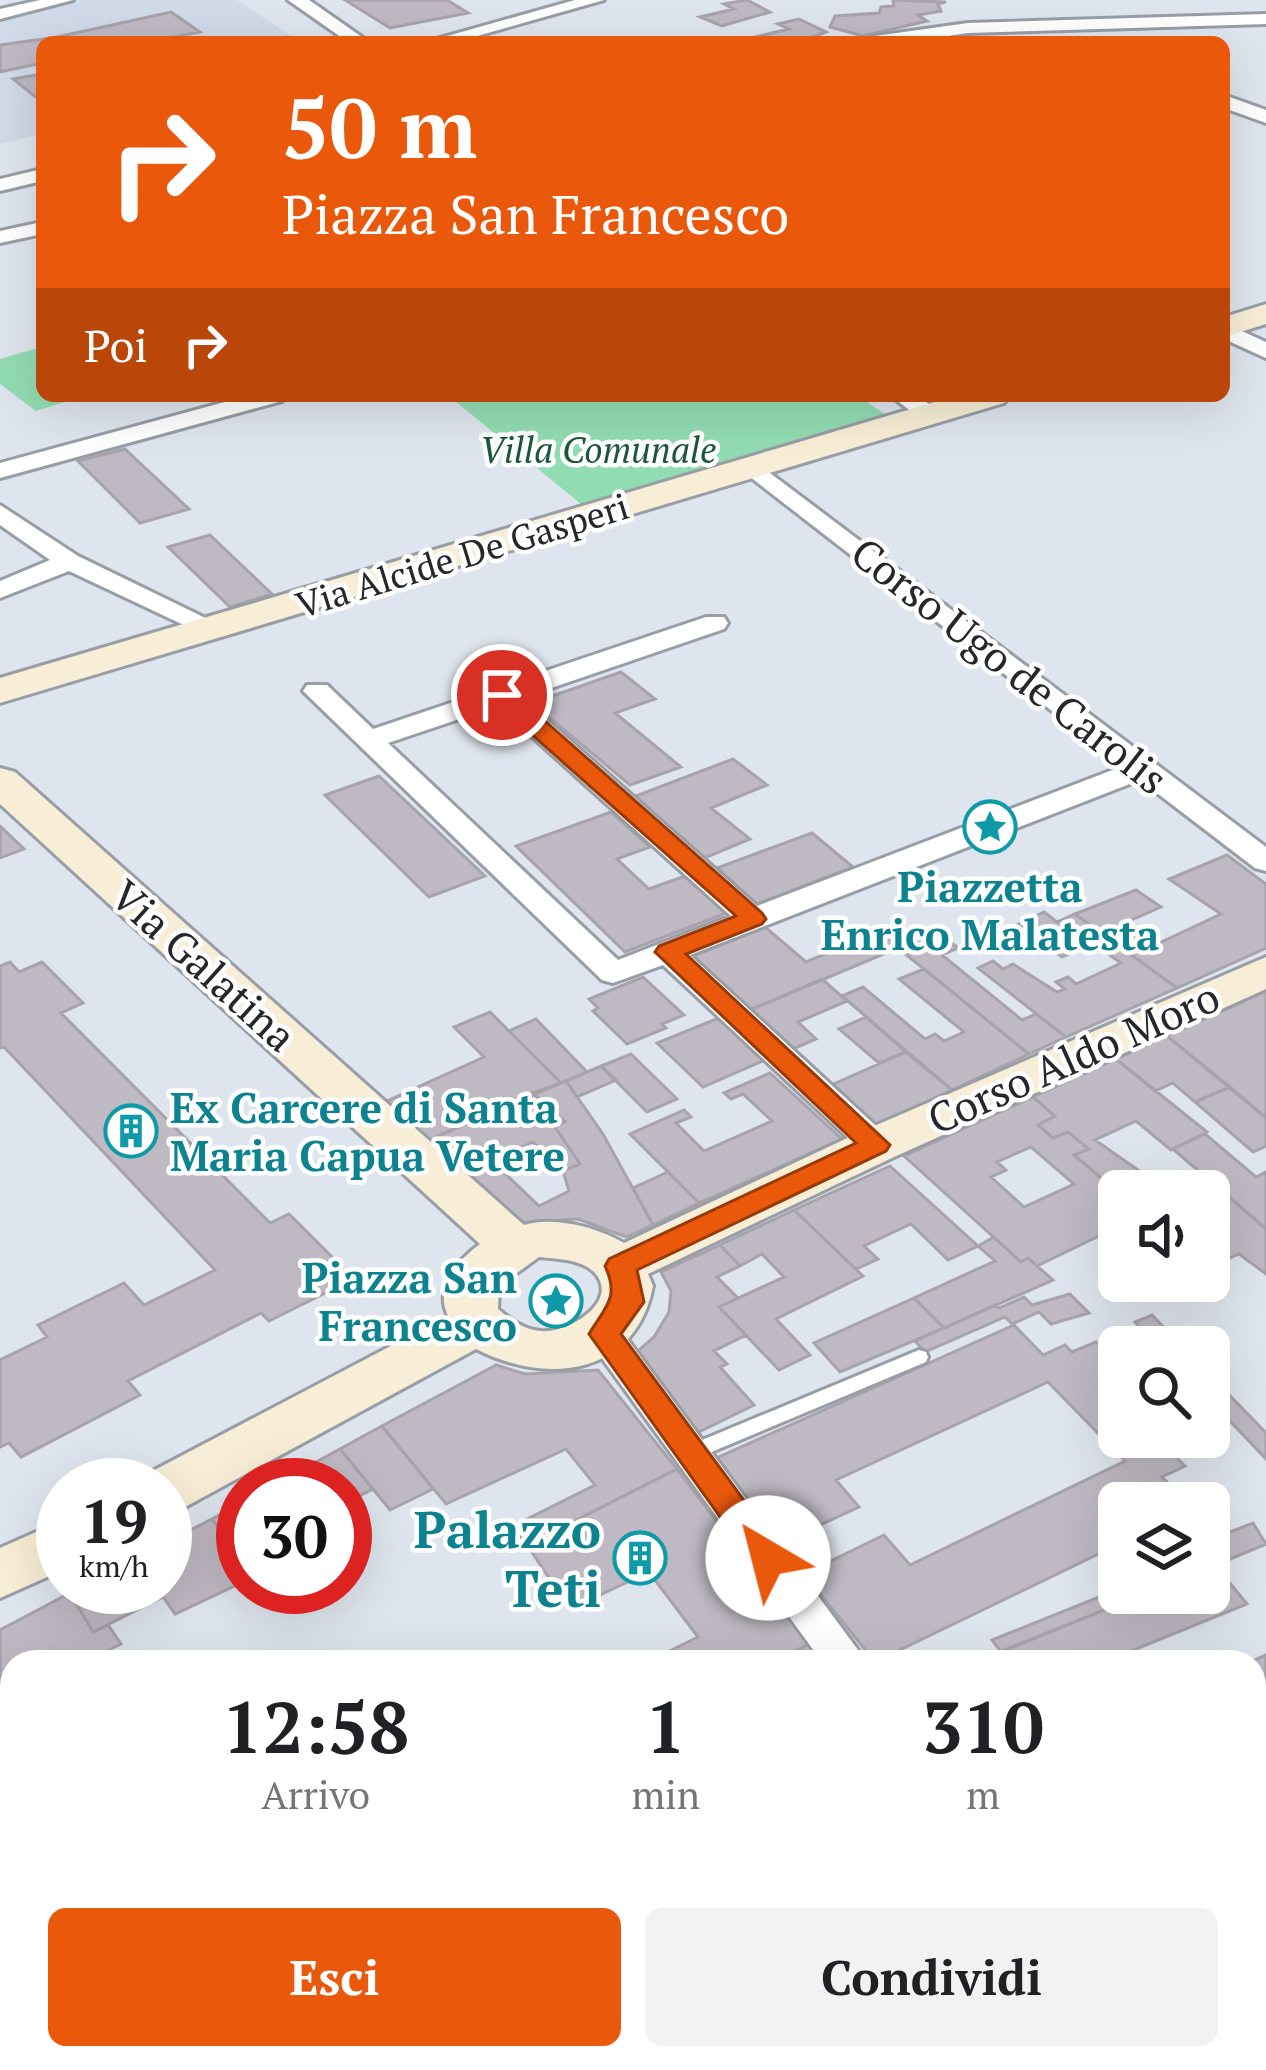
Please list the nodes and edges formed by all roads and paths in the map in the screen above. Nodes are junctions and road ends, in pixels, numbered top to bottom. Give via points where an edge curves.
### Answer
1 (27, 0) edge
2 (64, 0) edge
3 (297, 0) edge
4 (595, 0) edge
5 (0, 10) edge
6 (1266, 19) edge
7 (1025, 25) junction
8 (351, 36) edge
9 (458, 36) edge
10 (893, 36) edge
11 (921, 36) edge
12 (1054, 36) edge
13 (1230, 103) edge
14 (1260, 111) edge
15 (36, 166) edge
16 (0, 174) edge
17 (36, 177) edge
18 (0, 185) edge
19 (36, 228) edge
20 (0, 237) edge
21 (1266, 314) edge
22 (1230, 326) edge
23 (1230, 331) edge
24 (1266, 351) edge
25 (252, 402) edge
26 (916, 405) edge
27 (754, 468) junction
28 (0, 471) edge
29 (0, 513) edge
30 (69, 561) junction
31 (0, 590) edge
32 (715, 622) dead end
33 (214, 629) junction
34 (0, 691) edge
35 (316, 691) dead end
36 (502, 695) junction
37 (369, 740) junction
38 (1144, 768) junction
39 (0, 781) edge
40 (1266, 862) edge
41 (753, 919) junction
42 (668, 952) junction
43 (1266, 971) edge
44 (876, 1145) junction
45 (514, 1245) junction
46 (620, 1266) junction
47 (480, 1323) junction
48 (604, 1334) junction
49 (919, 1357) dead end
50 (689, 1454) junction
51 (192, 1477) edge
52 (36, 1557) edge
53 (0, 1575) edge
54 (837, 1650) edge

1 - 5 street
2 - 5 street
3 - 8 street
4 - 9 street
6 - 7 street
7 - 10 street via 990,11
7 - 11 street
7 - 12 street
13 - 14 street
15 - 16 street
17 - 18 street
19 - 20 street
21 - 22 main road
23 - 24 street
25 - 28 street
26 - 27 main road, Via Alcide De Gasperi
27 - 33 main road, Via Alcide De Gasperi
27 - 38 street, Corso Ugo de Carolis
29 - 30 street
30 - 31 street
30 - 33 street
32 - 36 street
33 - 34 main road, Via Alcide De Gasperi
35 - 37 street
36 - 37 street
36 - 41 street
37 - 42 street via 613,974
38 - 40 street, Corso Ugo de Carolis
38 - 41 street
39 - 45 main road, Via Galatina
41 - 42 street
42 - 44 street
43 - 44 main road, Corso Aldo Moro
44 - 46 main road, Corso Aldo Moro
45 - 46 main road via 584,1243
45 - 47 main road via 478,1271 471,1306
46 - 48 main road via 629,1302
47 - 48 main road via 537,1350
47 - 51 main road
48 - 50 street
49 - 50 lane
50 - 54 street
52 - 53 main road

